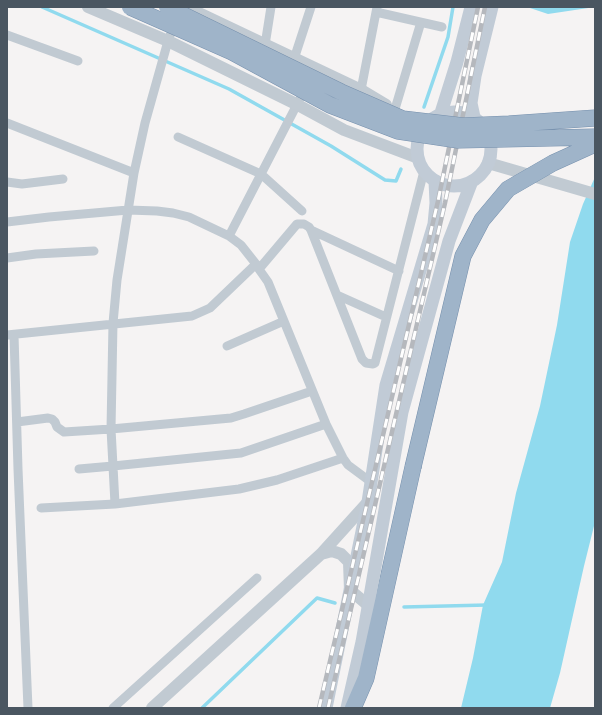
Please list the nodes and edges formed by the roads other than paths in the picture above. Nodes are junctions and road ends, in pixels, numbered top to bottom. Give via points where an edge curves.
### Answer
1 (88, 7) edge
2 (130, 7) edge
3 (167, 7) edge
4 (181, 7) edge
5 (186, 7) edge
6 (271, 7) edge
7 (311, 7) edge
8 (471, 7) edge
9 (492, 7) edge
10 (377, 9) edge
11 (421, 22) junction
12 (442, 27) dead end
13 (7, 36) edge
14 (265, 45) junction
15 (166, 47) junction
16 (294, 59) junction
17 (78, 61) dead end
18 (315, 69) junction
19 (361, 90) junction
20 (294, 109) junction
21 (395, 109) junction
22 (436, 117) junction
23 (474, 117) junction
24 (595, 118) edge
25 (7, 123) edge
26 (178, 137) dead end
27 (595, 137) edge
28 (595, 144) edge
29 (418, 158) junction
30 (488, 163) junction
31 (424, 171) junction
32 (134, 173) junction
33 (261, 174) junction
34 (63, 179) dead end
35 (435, 181) junction
36 (472, 181) junction
37 (7, 182) edge
38 (595, 194) edge
39 (128, 210) junction
40 (302, 211) dead end
41 (7, 222) edge
42 (311, 230) junction
43 (229, 236) junction
44 (94, 251) dead end
45 (7, 258) edge
46 (258, 266) junction
47 (399, 270) junction
48 (337, 295) junction
49 (386, 317) junction
50 (284, 321) junction
51 (113, 324) junction
52 (11, 335) edge
53 (226, 346) dead end
54 (312, 391) junction
55 (17, 422) junction
56 (326, 424) junction
57 (111, 429) junction
58 (343, 458) junction
59 (113, 466) junction
60 (79, 469) dead end
61 (371, 482) junction
62 (368, 502) junction
63 (115, 504) junction
64 (41, 508) dead end
65 (321, 554) junction
66 (257, 578) dead end
67 (350, 590) junction
68 (369, 606) junction
69 (28, 708) edge
70 (113, 708) edge
71 (152, 708) edge
72 (326, 708) edge
73 (347, 708) edge
74 (353, 708) edge

1 - 15 street
2 - 27 highway, bridge via 232,52 330,106 398,131 458,140
3 - 24 highway, bridge via 340,92 403,119 463,126
4 - 15 street
5 - 14 street
6 - 14 street
7 - 16 street
8 - 22 main road via 457,62
9 - 23 main road via 475,76 471,103
10 - 11 street
10 - 19 street
11 - 12 street
11 - 21 street
13 - 17 street
14 - 16 street
15 - 20 street
15 - 32 street
16 - 18 street
18 - 19 street
18 - 20 street
19 - 21 street
20 - 29 street
20 - 33 street
21 - 22 street
22 - 23 main road via 460,112
22 - 29 main road via 423,129 418,143
23 - 30 main road via 484,127 490,140 491,155
25 - 32 street
26 - 33 street
28 - 74 highway, bridge via 553,163 508,189 482,220 463,256 366,678
29 - 31 main road
30 - 36 main road via 486,169
30 - 38 street
31 - 35 main road
31 - 47 street
32 - 39 street
33 - 40 street
33 - 43 street
34 - 37 street via 22,184
35 - 36 main road via 448,186 463,185
35 - 61 main road via 434,224 386,385
36 - 68 main road via 449,241 402,412
39 - 41 street
39 - 43 street via 157,211 189,217
39 - 51 street
42 - 46 street via 304,224 296,224
42 - 47 street
42 - 48 street
43 - 46 street via 241,245
44 - 45 street
46 - 50 street via 268,282
46 - 51 street via 201,313
47 - 49 street
48 - 49 street
48 - 49 street via 362,359 370,365 375,363
50 - 53 street
50 - 54 street
51 - 52 street
51 - 57 street
52 - 55 street
54 - 56 street
54 - 57 street via 231,418
55 - 57 street via 48,418 64,432
55 - 69 street
56 - 58 street
56 - 59 street via 241,454
57 - 59 street
58 - 61 street via 348,466
58 - 63 street via 258,485
59 - 60 street
59 - 63 street
61 - 62 main road
62 - 65 street
62 - 67 main road
63 - 64 street
65 - 67 street via 332,551 341,554 349,562
65 - 71 street
66 - 70 street
67 - 68 street
67 - 72 main road
68 - 73 main road

